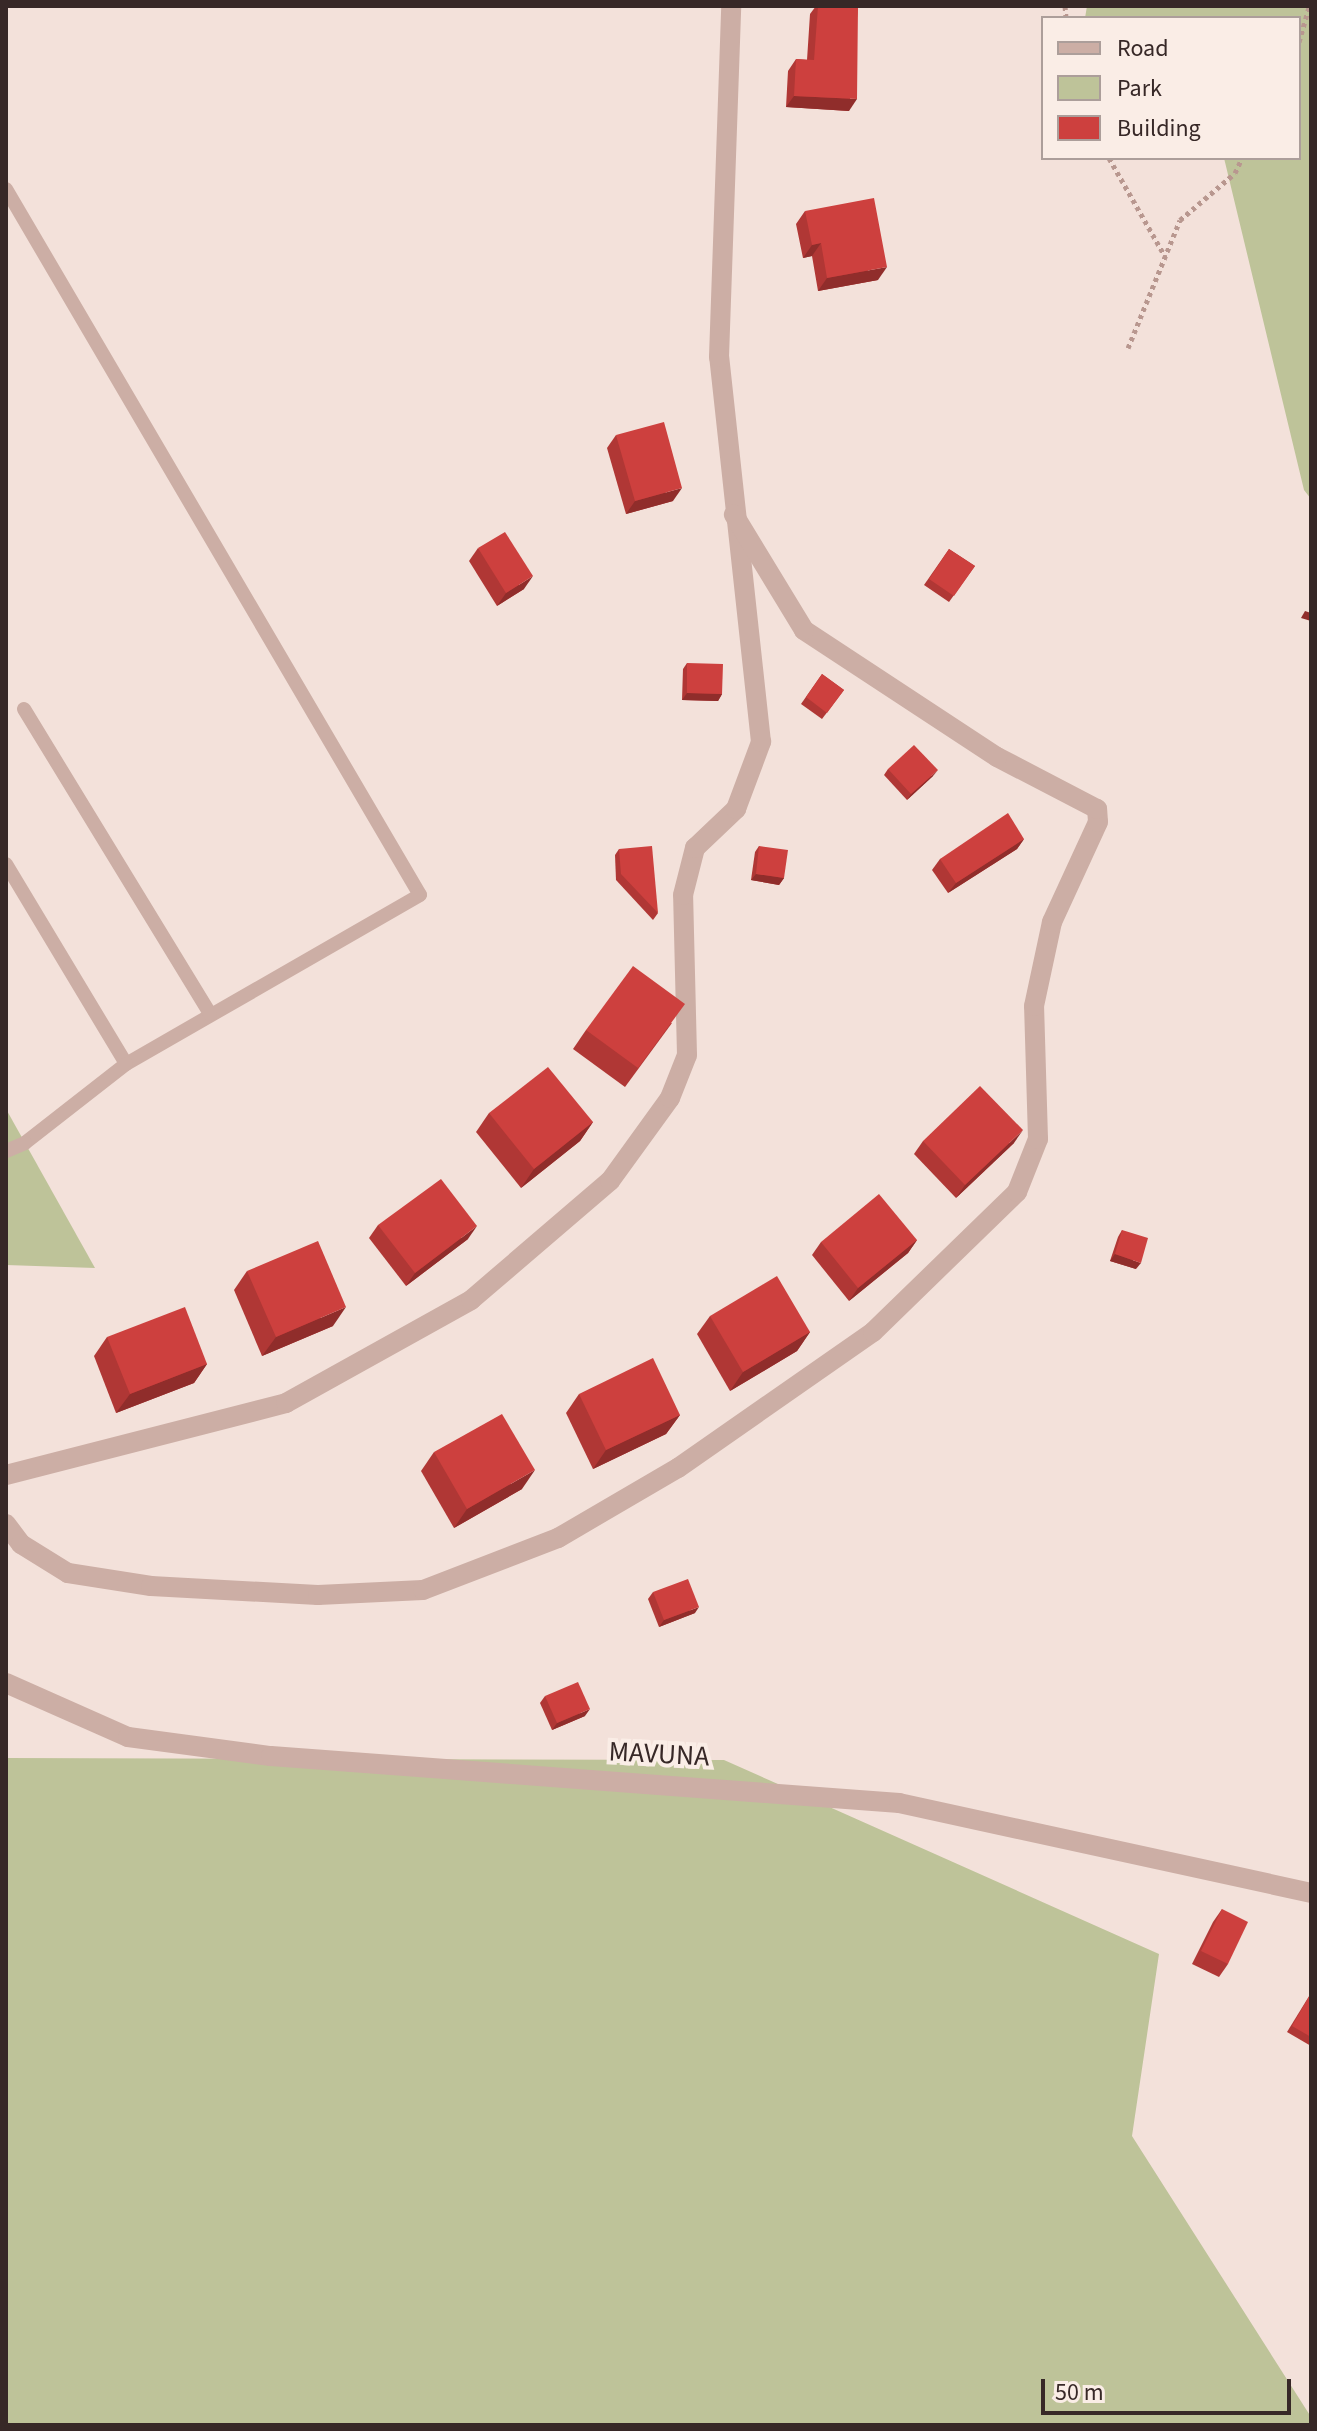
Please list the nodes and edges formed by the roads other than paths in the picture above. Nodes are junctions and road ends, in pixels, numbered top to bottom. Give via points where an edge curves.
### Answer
1 (731, 6) edge
2 (6, 189) edge
3 (734, 515) junction
4 (24, 709) dead end
5 (6, 864) edge
6 (210, 1014) junction
7 (126, 1064) junction
8 (6, 1151) edge
9 (6, 1475) edge
10 (6, 1524) edge
11 (6, 1683) edge
12 (1311, 1893) edge

1 - 3 street via 719,357
2 - 6 lane via 420,895
3 - 9 street via 761,742 736,809 695,848 683,895 687,1055 670,1098 610,1181 471,1300 286,1403
3 - 10 street via 804,630 997,757 1097,809 1098,822 1052,922 1034,1006 1038,1139 1017,1192 873,1332 678,1468 558,1538 423,1590 318,1595 151,1586 68,1573 21,1544
4 - 6 lane
5 - 7 lane
6 - 7 lane
7 - 8 lane via 25,1143
11 - 12 street, MAVUNA via 128,1737 271,1756 899,1803

